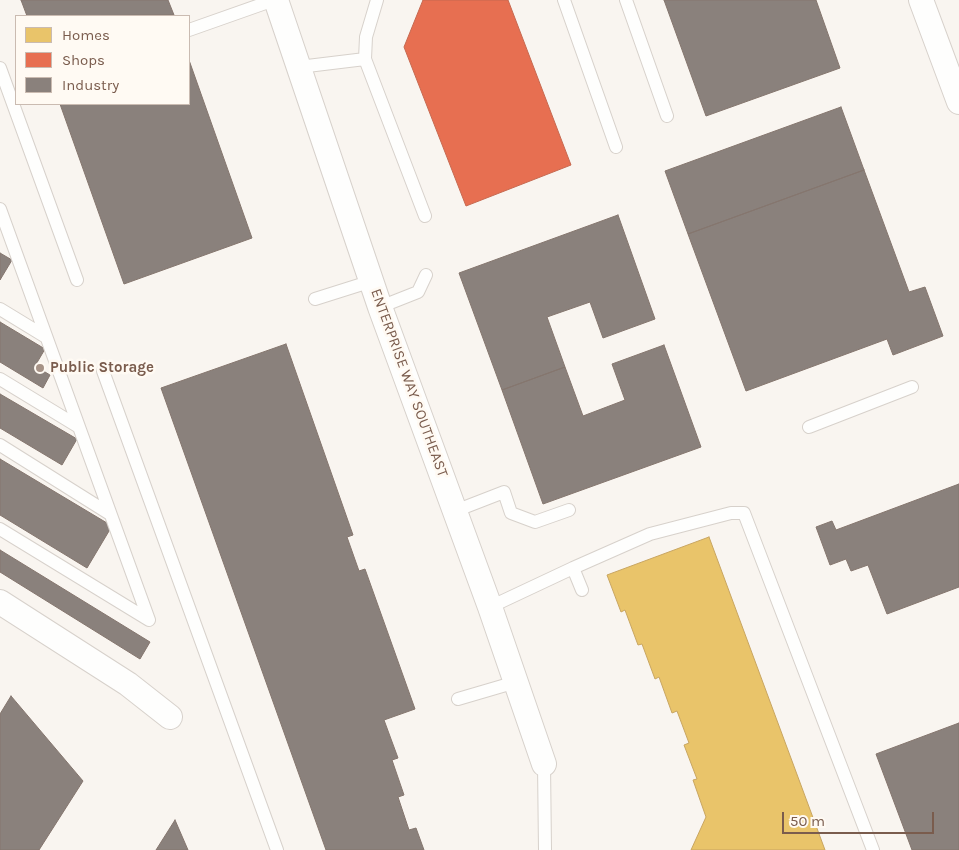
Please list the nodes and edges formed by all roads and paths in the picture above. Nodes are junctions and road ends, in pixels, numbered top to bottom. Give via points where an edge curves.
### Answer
1 (275, 0) edge
2 (377, 0) edge
3 (564, 0) edge
4 (626, 0) edge
5 (921, 0) edge
6 (190, 30) edge
7 (365, 59) junction
8 (299, 67) junction
9 (0, 68) edge
10 (12, 91) edge
11 (959, 102) edge
12 (17, 105) edge
13 (667, 116) dead end
14 (616, 147) dead end
15 (0, 209) edge
16 (426, 216) dead end
17 (0, 240) edge
18 (15, 249) junction
19 (426, 275) dead end
20 (77, 280) dead end
21 (372, 281) junction
22 (315, 299) dead end
23 (380, 307) junction
24 (0, 309) edge
25 (46, 338) junction
26 (103, 371) dead end
27 (0, 380) edge
28 (912, 387) dead end
29 (79, 427) junction
30 (809, 427) dead end
31 (0, 444) edge
32 (569, 510) dead end
33 (455, 511) junction
34 (110, 514) junction
35 (0, 529) edge
36 (573, 568) junction
37 (582, 590) dead end
38 (0, 602) edge
39 (490, 607) junction
40 (516, 682) junction
41 (458, 699) dead end
42 (170, 717) dead end
43 (544, 764) joint
44 (277, 850) edge
45 (545, 850) edge
46 (873, 850) edge

1 - 6 lane
1 - 8 street, ENTERPRISE WAY SOUTHEAST
2 - 7 lane via 366,37
3 - 14 lane
4 - 13 lane
5 - 11 street
7 - 8 lane
7 - 16 lane
8 - 21 street, ENTERPRISE WAY SOUTHEAST
9 - 10 lane
12 - 20 lane
15 - 18 lane
17 - 18 lane
18 - 25 lane
19 - 23 lane via 418,292
21 - 22 lane
21 - 23 street, ENTERPRISE WAY SOUTHEAST
23 - 33 street, ENTERPRISE WAY SOUTHEAST
24 - 25 lane
25 - 29 lane
26 - 44 lane
27 - 29 lane
28 - 30 lane
29 - 34 lane
31 - 34 lane
32 - 33 lane via 535,522 511,513 504,492
33 - 39 street, ENTERPRISE WAY SOUTHEAST
34 - 35 lane via 149,620
36 - 37 lane
36 - 39 lane
36 - 46 lane via 650,534 731,513 744,513
38 - 42 street via 128,684
39 - 40 street, ENTERPRISE WAY SOUTHEAST
40 - 41 lane
40 - 43 street, ENTERPRISE WAY SOUTHEAST
43 - 45 lane

